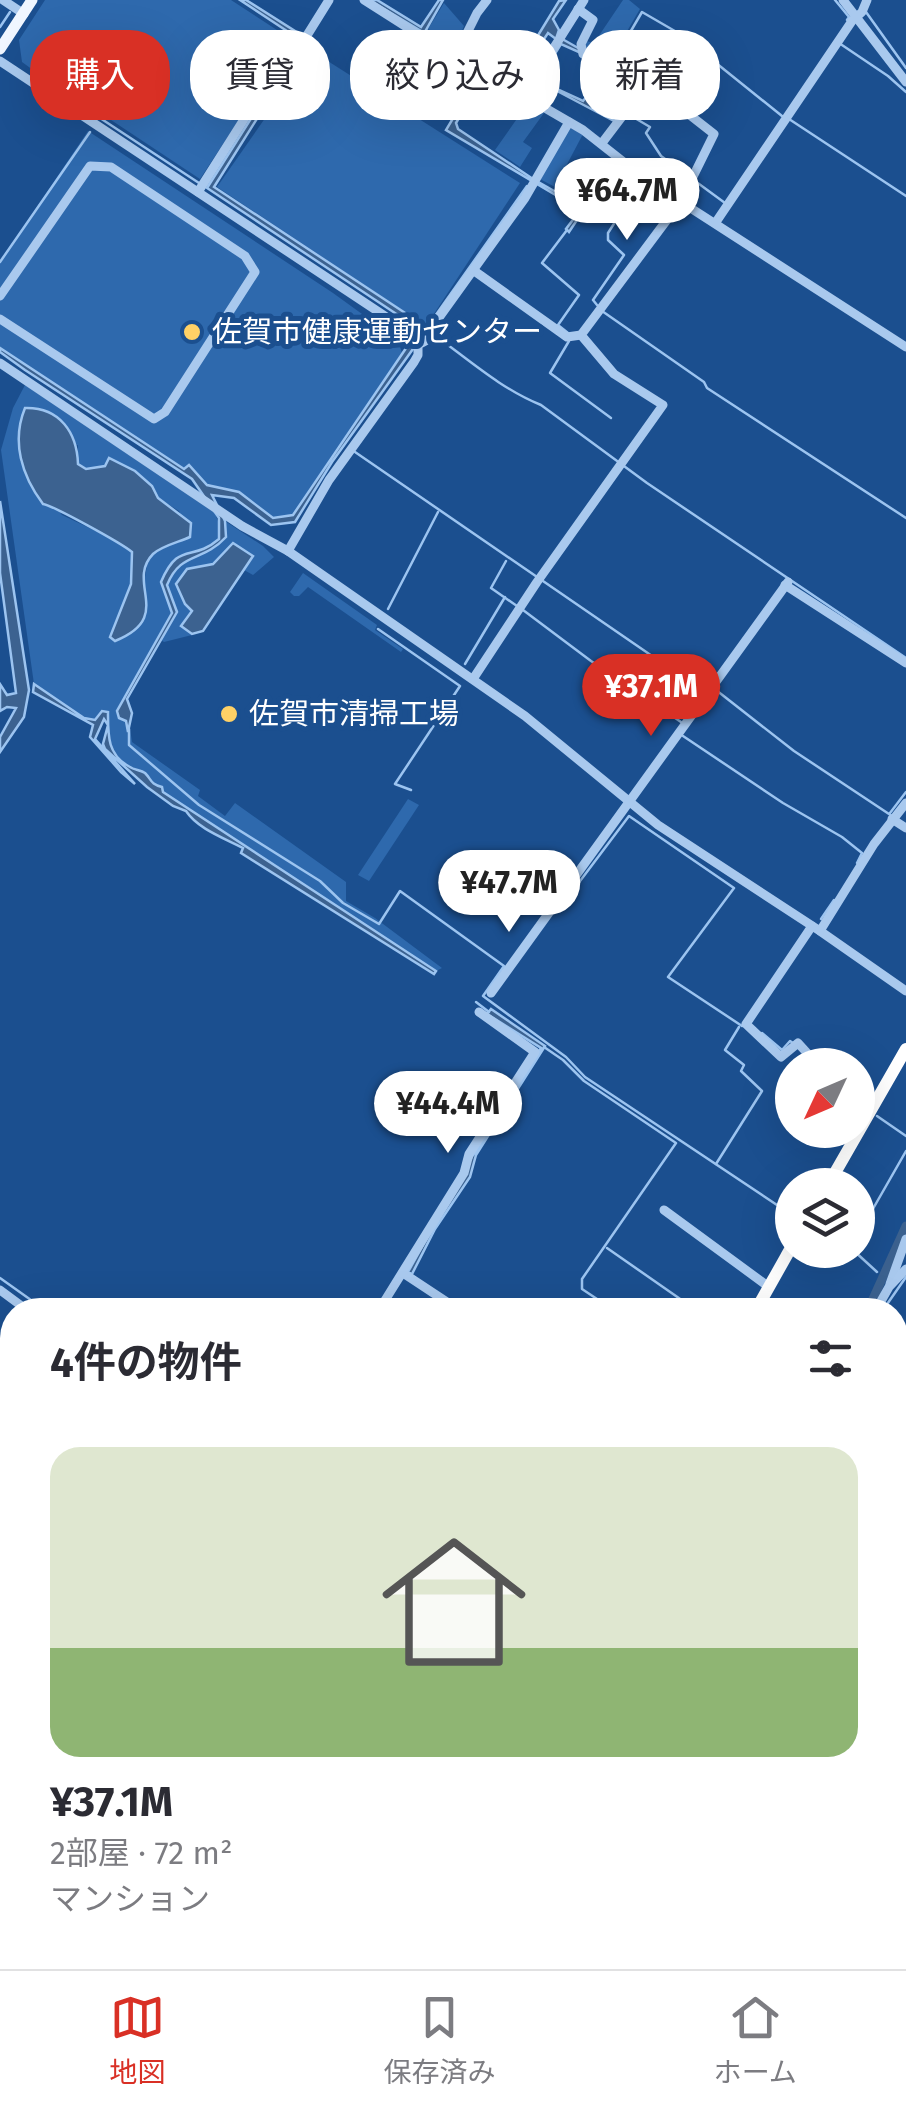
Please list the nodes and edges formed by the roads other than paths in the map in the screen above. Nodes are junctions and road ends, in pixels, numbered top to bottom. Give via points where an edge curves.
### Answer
1 (32, 0) edge
2 (329, 0) edge
3 (364, 0) edge
4 (488, 0) edge
5 (844, 0) edge
6 (867, 0) edge
7 (581, 5) edge
8 (13, 7) edge
9 (858, 17) junction
10 (418, 30) edge
11 (468, 30) edge
12 (590, 30) edge
13 (560, 36) edge
14 (0, 49) edge
15 (0, 60) edge
16 (906, 82) edge
17 (560, 117) edge
18 (619, 120) edge
19 (696, 120) edge
20 (569, 122) junction
21 (602, 143) junction
22 (201, 188) junction
23 (681, 201) junction
24 (716, 222) junction
25 (472, 270) junction
26 (0, 296) edge
27 (0, 319) edge
28 (573, 337) junction
29 (418, 344) junction
30 (906, 347) edge
31 (0, 363) edge
32 (288, 551) junction
33 (906, 664) edge
34 (472, 680) junction
35 (906, 803) edge
36 (628, 804) junction
37 (894, 818) junction
38 (906, 828) edge
39 (816, 928) junction
40 (906, 992) edge
41 (491, 993) dead end
42 (479, 1012) dead end
43 (906, 1049) edge
44 (775, 1051) edge
45 (875, 1102) edge
46 (664, 1210) dead end
47 (906, 1239) edge
48 (780, 1268) edge
49 (906, 1269) edge
50 (407, 1275) junction
51 (889, 1286) junction
52 (769, 1287) junction
53 (389, 1298) edge
54 (442, 1298) edge
55 (765, 1298) edge
56 (882, 1298) edge

1 - 8 main road
2 - 22 street
3 - 10 street
4 - 11 street
5 - 9 street
6 - 9 street
7 - 12 street via 594,20
7 - 13 street
8 - 14 main road
9 - 16 street
9 - 24 street
15 - 22 street
17 - 20 street
18 - 21 street
19 - 23 street via 714,134
20 - 21 street
20 - 25 street
21 - 23 street
22 - 29 street
23 - 24 street
23 - 28 street
24 - 30 street
25 - 28 street
25 - 29 street
26 - 27 street via 90,166 112,167 245,256 255,272 166,412 154,419
28 - 34 street via 663,405
29 - 32 street via 414,362
31 - 32 street
32 - 34 street
33 - 36 street via 787,583
34 - 36 street via 562,744
35 - 37 street
36 - 39 street
36 - 41 street
37 - 38 street
37 - 39 street
39 - 40 street
39 - 44 street via 748,1026
42 - 50 street via 536,1052 469,1154
43 - 45 highway
46 - 52 street
47 - 51 street
48 - 52 highway
49 - 51 street
50 - 53 street
50 - 54 street
51 - 56 street
52 - 55 highway

